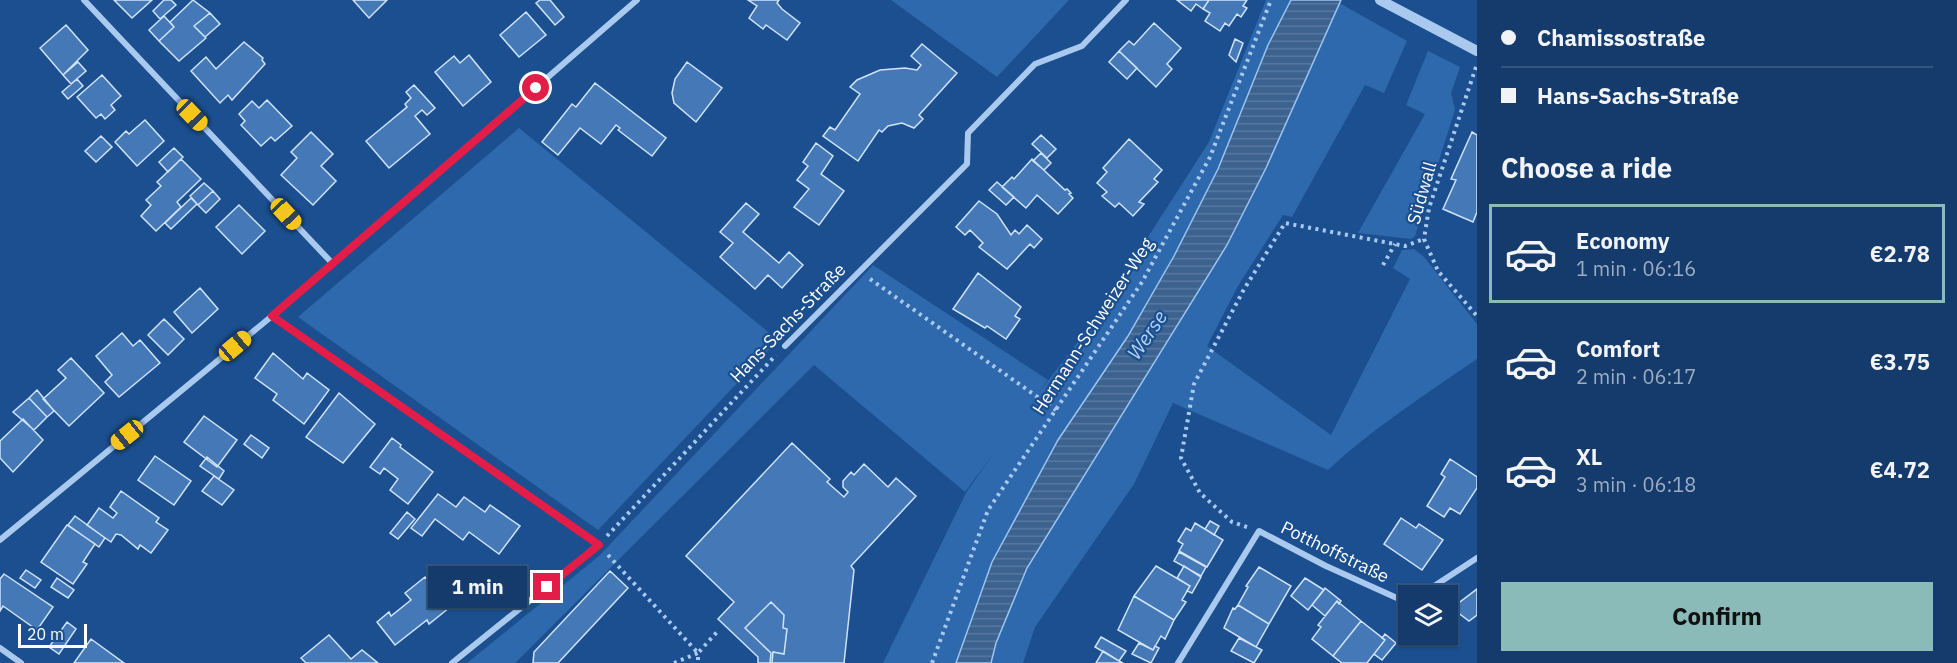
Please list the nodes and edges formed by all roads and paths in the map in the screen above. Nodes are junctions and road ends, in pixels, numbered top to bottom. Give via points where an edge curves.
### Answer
1 (84, 0) edge
2 (637, 0) edge
3 (1126, 0) edge
4 (1271, 0) edge
5 (1380, 0) edge
6 (1477, 51) edge
7 (1477, 64) edge
8 (1424, 238) junction
9 (1395, 244) junction
10 (332, 263) junction
11 (1383, 265) dead end
12 (858, 271) junction
13 (272, 316) junction
14 (1477, 316) edge
15 (785, 346) joint
16 (1056, 410) junction
17 (1259, 531) junction
18 (0, 540) edge
19 (599, 545) junction
20 (1477, 558) edge
21 (1436, 585) edge
22 (1398, 598) edge
23 (717, 632) dead end
24 (0, 648) edge
25 (698, 653) junction
26 (21, 663) edge
27 (452, 663) edge
28 (674, 663) edge
29 (698, 663) edge
30 (932, 663) edge
31 (1178, 663) edge

1 - 10 street
2 - 10 street
3 - 12 street, Hans-Sachs-Straße via 1082,46 1035,64 968,133 967,164
4 - 16 path, Hermann-Schweizer-Weg via 1210,158 1142,282
5 - 6 street
7 - 8 path, Südwall via 1424,226
8 - 9 path via 1405,246
8 - 14 path, Südwall via 1438,271
9 - 11 path
9 - 17 path via 1285,223 1243,291 1194,384 1181,458 1200,493 1232,522
10 - 13 street
12 - 15 street, Hans-Sachs-Straße
12 - 16 path
13 - 18 street
13 - 19 street
15 - 19 path, Hans-Sachs-Straße
16 - 30 path, Hermann-Schweizer-Weg via 988,510
17 - 22 street, Potthoffstraße
17 - 31 street, Potthoffstraße
19 - 25 path
19 - 27 street
20 - 21 street
23 - 25 path
24 - 26 street
25 - 28 path
25 - 29 path

